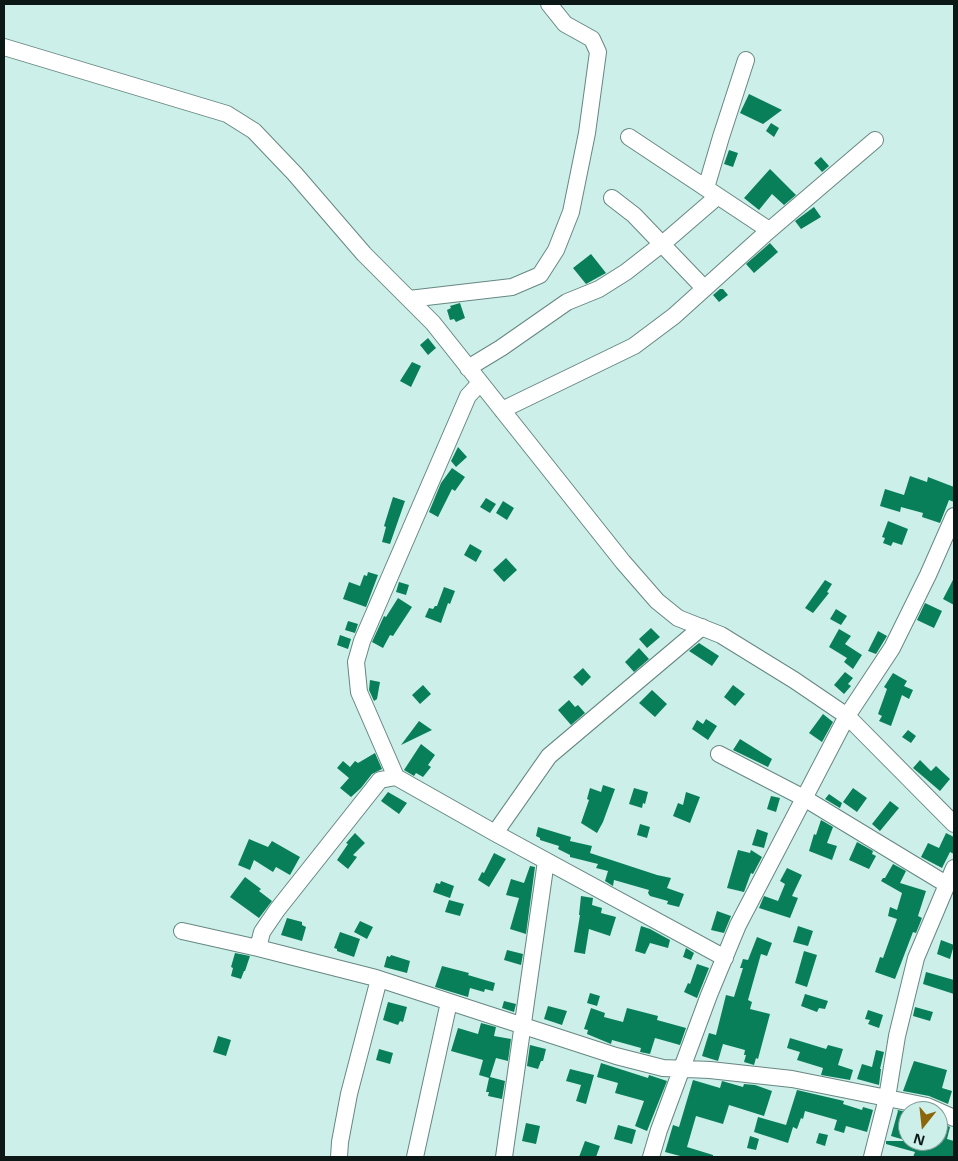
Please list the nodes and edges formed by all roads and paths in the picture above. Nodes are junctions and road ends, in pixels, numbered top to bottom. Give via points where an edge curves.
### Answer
1 (549, 4) edge
2 (4, 47) edge
3 (746, 60) dead end
4 (629, 137) dead end
5 (874, 140) dead end
6 (712, 192) junction
7 (612, 198) dead end
8 (769, 230) junction
9 (662, 244) junction
10 (704, 288) junction
11 (409, 299) junction
12 (468, 368) junction
13 (480, 383) junction
14 (502, 410) junction
15 (954, 516) edge
16 (702, 627) junction
17 (847, 716) junction
18 (719, 754) dead end
19 (396, 777) junction
20 (804, 798) junction
21 (954, 824) edge
22 (495, 833) junction
23 (546, 861) junction
24 (954, 868) edge
25 (946, 884) junction
26 (182, 931) dead end
27 (258, 948) junction
28 (725, 958) junction
29 (379, 979) junction
30 (449, 1002) junction
31 (523, 1026) junction
32 (682, 1069) junction
33 (887, 1098) junction
34 (954, 1118) edge
35 (339, 1157) edge
36 (415, 1157) edge
37 (504, 1157) edge
38 (651, 1157) edge
39 (872, 1157) edge

1 - 11 street via 565,24 592,39 598,52 587,133 571,212 556,250 540,275 512,287
2 - 11 street via 210,108 240,122 266,143 364,254
3 - 6 street via 721,137
4 - 6 street
5 - 8 street
6 - 8 street
6 - 9 street
7 - 9 street
8 - 10 street
9 - 10 street
9 - 12 street via 626,272 599,289 567,302
10 - 14 street via 634,346
11 - 12 street via 433,323
12 - 13 street
13 - 14 street
13 - 19 street via 468,396 362,641 356,662 359,692
14 - 16 street via 657,601 678,618
15 - 17 street via 892,648
16 - 17 street via 721,634
16 - 22 street via 549,756
17 - 20 street
17 - 21 street
18 - 20 street
19 - 22 street
19 - 27 street via 380,780 277,910 262,932
20 - 25 street
20 - 28 street via 738,925
22 - 23 street
23 - 28 street
23 - 31 street
24 - 25 street
25 - 33 street via 916,958 897,1036
26 - 27 street
27 - 29 street
28 - 32 street
29 - 30 street
29 - 35 street via 349,1094
30 - 31 street
30 - 36 street
31 - 32 street via 616,1056 663,1068
31 - 37 street
32 - 33 street via 792,1079
32 - 38 street
33 - 34 street via 927,1106
33 - 39 street

